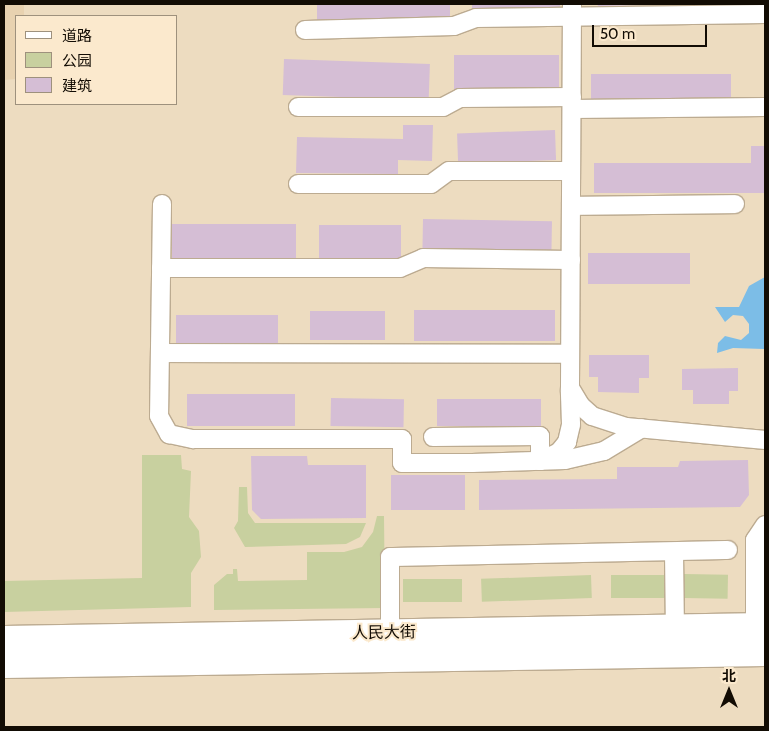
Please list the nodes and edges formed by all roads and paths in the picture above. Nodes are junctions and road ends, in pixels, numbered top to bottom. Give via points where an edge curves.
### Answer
1 (572, 10) edge
2 (765, 14) edge
3 (305, 30) dead end
4 (572, 103) junction
5 (298, 107) dead end
6 (765, 107) edge
7 (571, 171) junction
8 (298, 184) dead end
9 (162, 204) dead end
10 (735, 204) dead end
11 (572, 206) junction
12 (571, 260) junction
13 (161, 268) junction
14 (160, 353) junction
15 (570, 354) junction
16 (570, 388) junction
17 (642, 428) junction
18 (433, 437) dead end
19 (765, 440) edge
20 (540, 461) junction
21 (765, 525) edge
22 (728, 550) dead end
23 (674, 552) junction
24 (675, 629) junction
25 (390, 633) junction
26 (762, 635) edge
27 (4, 640) edge
28 (4, 664) edge

1 - 2 street
1 - 3 street via 476,18 454,26
1 - 4 street
4 - 5 street via 460,98 443,107
4 - 6 street
4 - 7 street
7 - 8 street via 449,171 431,184
7 - 11 street
9 - 13 street
10 - 11 street
11 - 12 street
12 - 13 street via 423,258 400,268
12 - 15 street
13 - 14 street
14 - 15 street
14 - 20 street via 159,416 169,434 193,439 402,439 402,463
15 - 16 street
16 - 17 street via 592,416
16 - 20 street via 572,424 567,442 560,452
17 - 19 street
17 - 20 street via 604,451 564,460
18 - 20 street via 540,436
21 - 26 street via 756,540
22 - 23 street
23 - 24 street
23 - 25 street via 390,558
24 - 25 main road, 人民大街
24 - 26 main road, 人民大街
25 - 27 main road, 人民大街
26 - 28 main road, 人民大街

